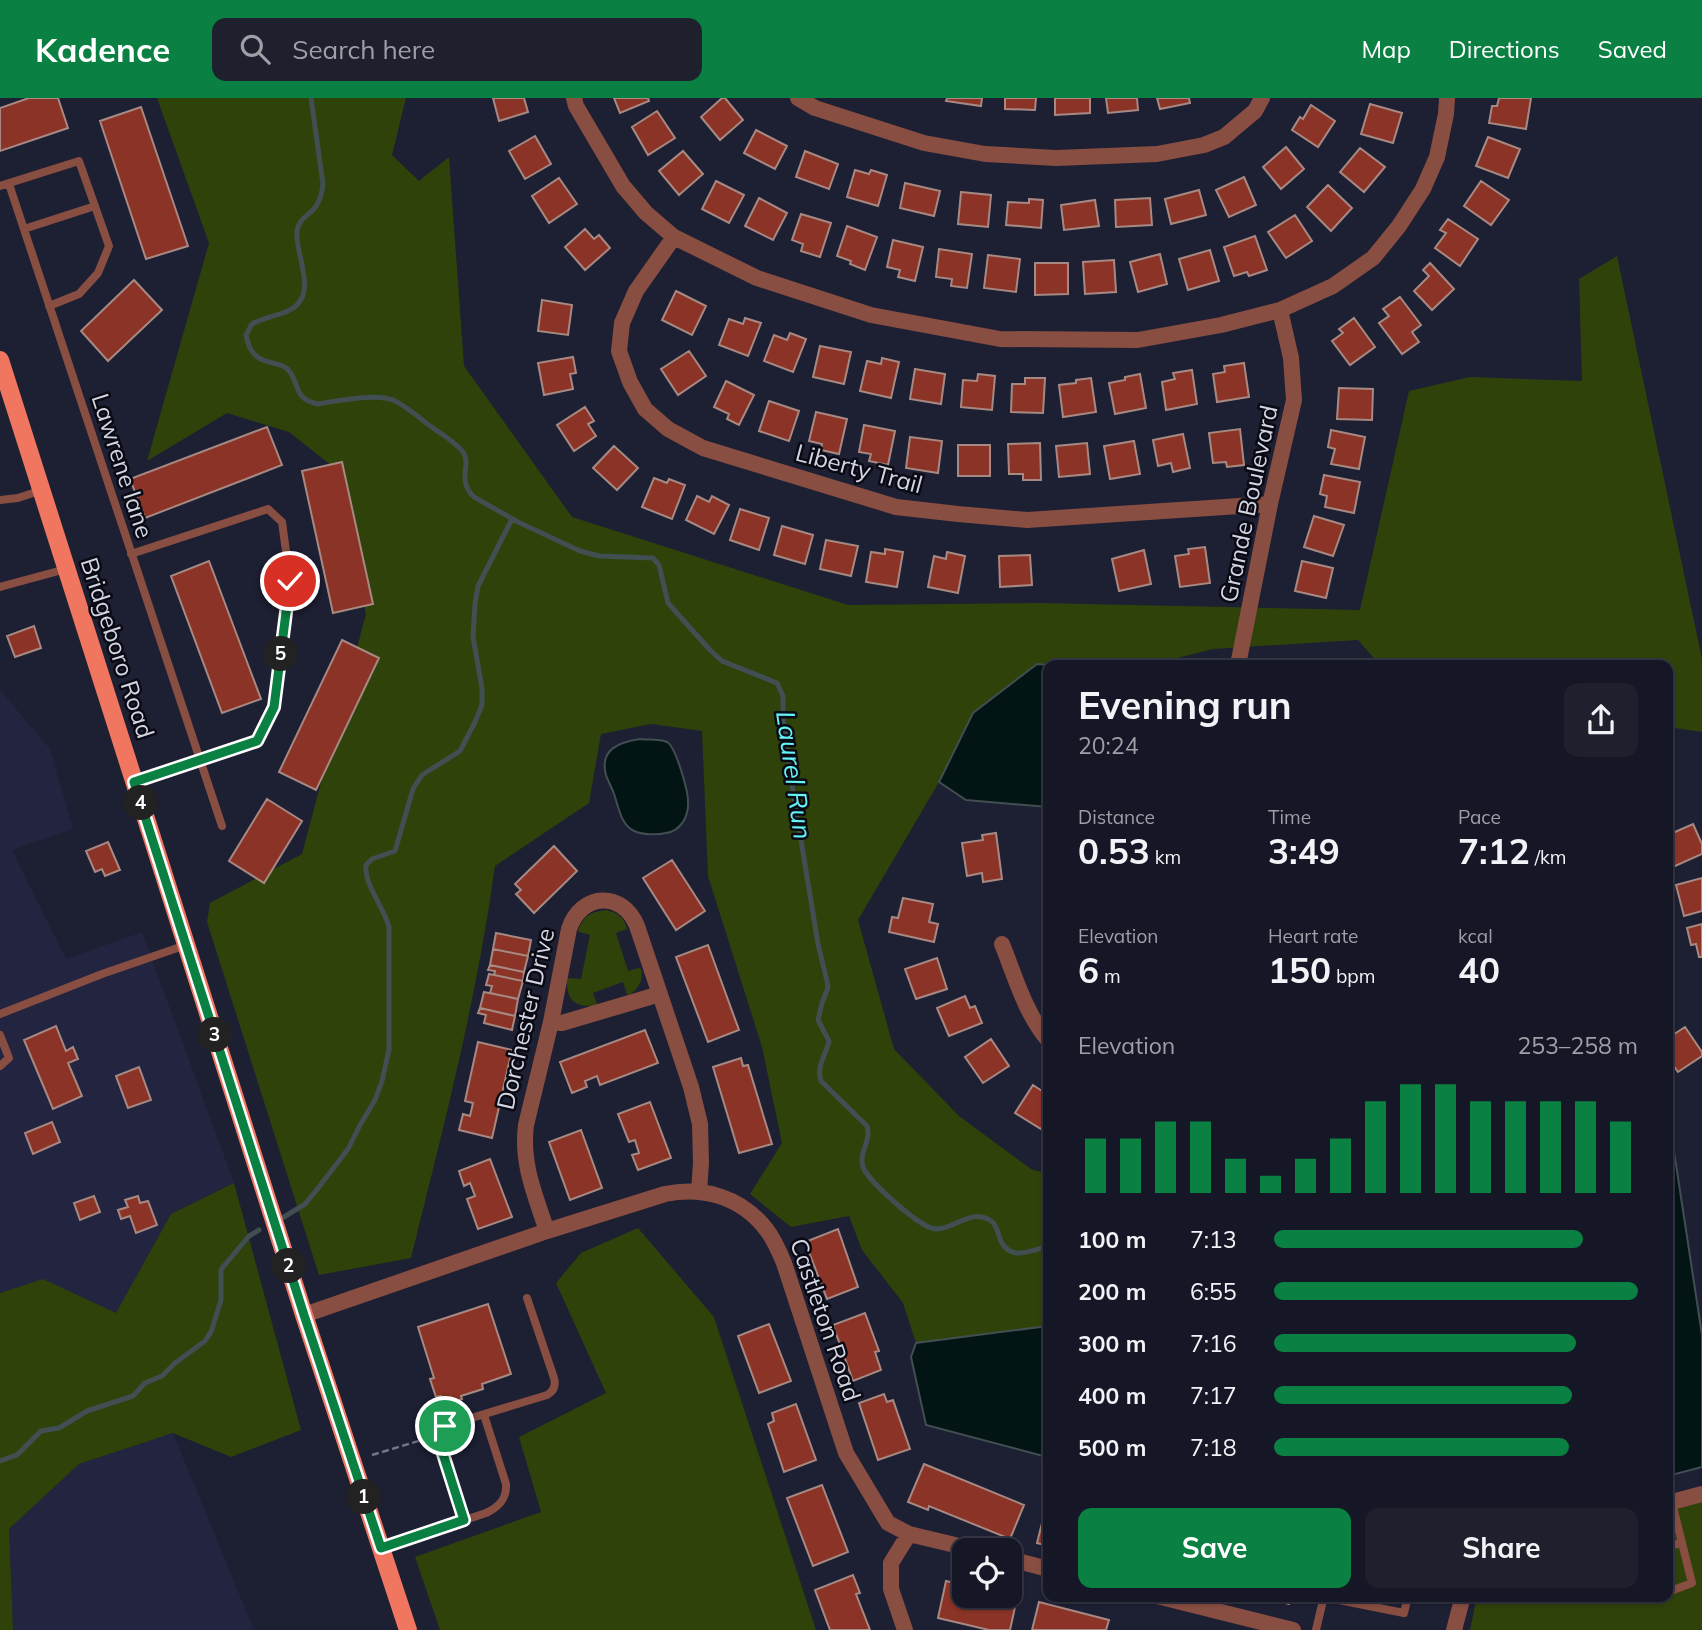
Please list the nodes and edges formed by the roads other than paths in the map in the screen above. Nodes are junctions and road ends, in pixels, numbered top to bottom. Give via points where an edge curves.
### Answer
1 (574, 98) edge
2 (798, 98) edge
3 (1262, 98) edge
4 (1447, 98) edge
5 (4, 185) edge
6 (95, 206) junction
7 (23, 229) junction
8 (674, 237) junction
9 (49, 306) junction
10 (1280, 310) junction
11 (0, 360) edge
12 (42, 491) junction
13 (0, 500) edge
14 (1269, 504) junction
15 (131, 554) junction
16 (66, 569) junction
17 (0, 587) edge
18 (1239, 660) edge
19 (201, 760) junction
20 (134, 782) junction
21 (222, 826) dead end
22 (186, 944) junction
23 (1002, 944) dead end
24 (660, 994) junction
25 (0, 1014) edge
26 (551, 1022) junction
27 (1043, 1034) edge
28 (0, 1035) edge
29 (0, 1066) edge
30 (699, 1191) junction
31 (547, 1231) junction
32 (527, 1298) dead end
33 (304, 1315) junction
34 (484, 1415) junction
35 (1702, 1494) edge
36 (1673, 1502) edge
37 (1673, 1513) edge
38 (464, 1520) junction
39 (908, 1534) junction
40 (1682, 1543) junction
41 (952, 1544) edge
42 (1673, 1545) edge
43 (381, 1548) junction
44 (1022, 1562) edge
45 (1043, 1568) edge
46 (1673, 1590) edge
47 (1181, 1602) edge
48 (1323, 1602) edge
49 (1351, 1602) edge
50 (1407, 1602) edge
51 (1461, 1602) edge
52 (408, 1630) edge
53 (905, 1630) edge
54 (1293, 1630) edge
55 (1316, 1630) edge
56 (1454, 1630) edge

1 - 8 street via 623,186
2 - 3 street via 814,108 924,142 985,154 1056,158 1157,154 1204,145 1224,137 1255,111
4 - 10 street via 1437,157 1399,226 1373,258 1333,286
5 - 6 lane via 79,161
5 - 7 lane, Lawrene lane
6 - 7 lane
6 - 9 lane via 109,246 98,273 79,294
7 - 9 lane, Lawrene lane
8 - 10 street via 757,278 871,315 1000,339 1138,340
8 - 14 street, Liberty Trail via 636,291 622,323 619,351 645,409 668,429 703,448 896,507 958,514 1027,520
9 - 15 lane, Lawrene lane
10 - 14 street, Grande Boulevard via 1292,358 1294,400
11 - 12 main road, Bridgeboro Road
12 - 13 lane
12 - 16 main road, Bridgeboro Road
14 - 18 street, Grande Boulevard
15 - 19 lane, Lawrene lane
15 - 19 lane via 268,509 282,522 290,581 274,707 257,741
16 - 17 lane
16 - 20 main road, Bridgeboro Road
19 - 20 lane
19 - 21 lane, Lawrene lane
20 - 22 main road, Bridgeboro Road
22 - 25 lane
22 - 33 main road, Bridgeboro Road
23 - 27 street
24 - 26 street via 562,1023
24 - 26 street, Dorchester Drive via 631,912 618,903 594,902 571,922
24 - 30 street, Dorchester Drive via 700,1124
26 - 31 street, Dorchester Drive via 524,1140 528,1176
28 - 29 lane via 9,1058
30 - 31 street, Castleton Road via 665,1194
30 - 39 street, Castleton Road via 722,1196 744,1209 776,1245 846,1453 888,1523
31 - 33 street, Castleton Road
32 - 34 lane via 554,1388 547,1395
33 - 43 main road, Bridgeboro Road
34 - 38 lane via 506,1490 493,1510
34 - 38 lane via 445,1426 437,1435
35 - 36 street
37 - 40 lane
38 - 43 lane
39 - 41 street, Castleton Road
39 - 53 street via 891,1563 891,1588
40 - 42 lane
40 - 46 lane via 1692,1583
43 - 52 main road, Bridgeboro Road
44 - 45 street
47 - 54 street
48 - 55 lane
49 - 50 lane via 1404,1614
51 - 56 street

